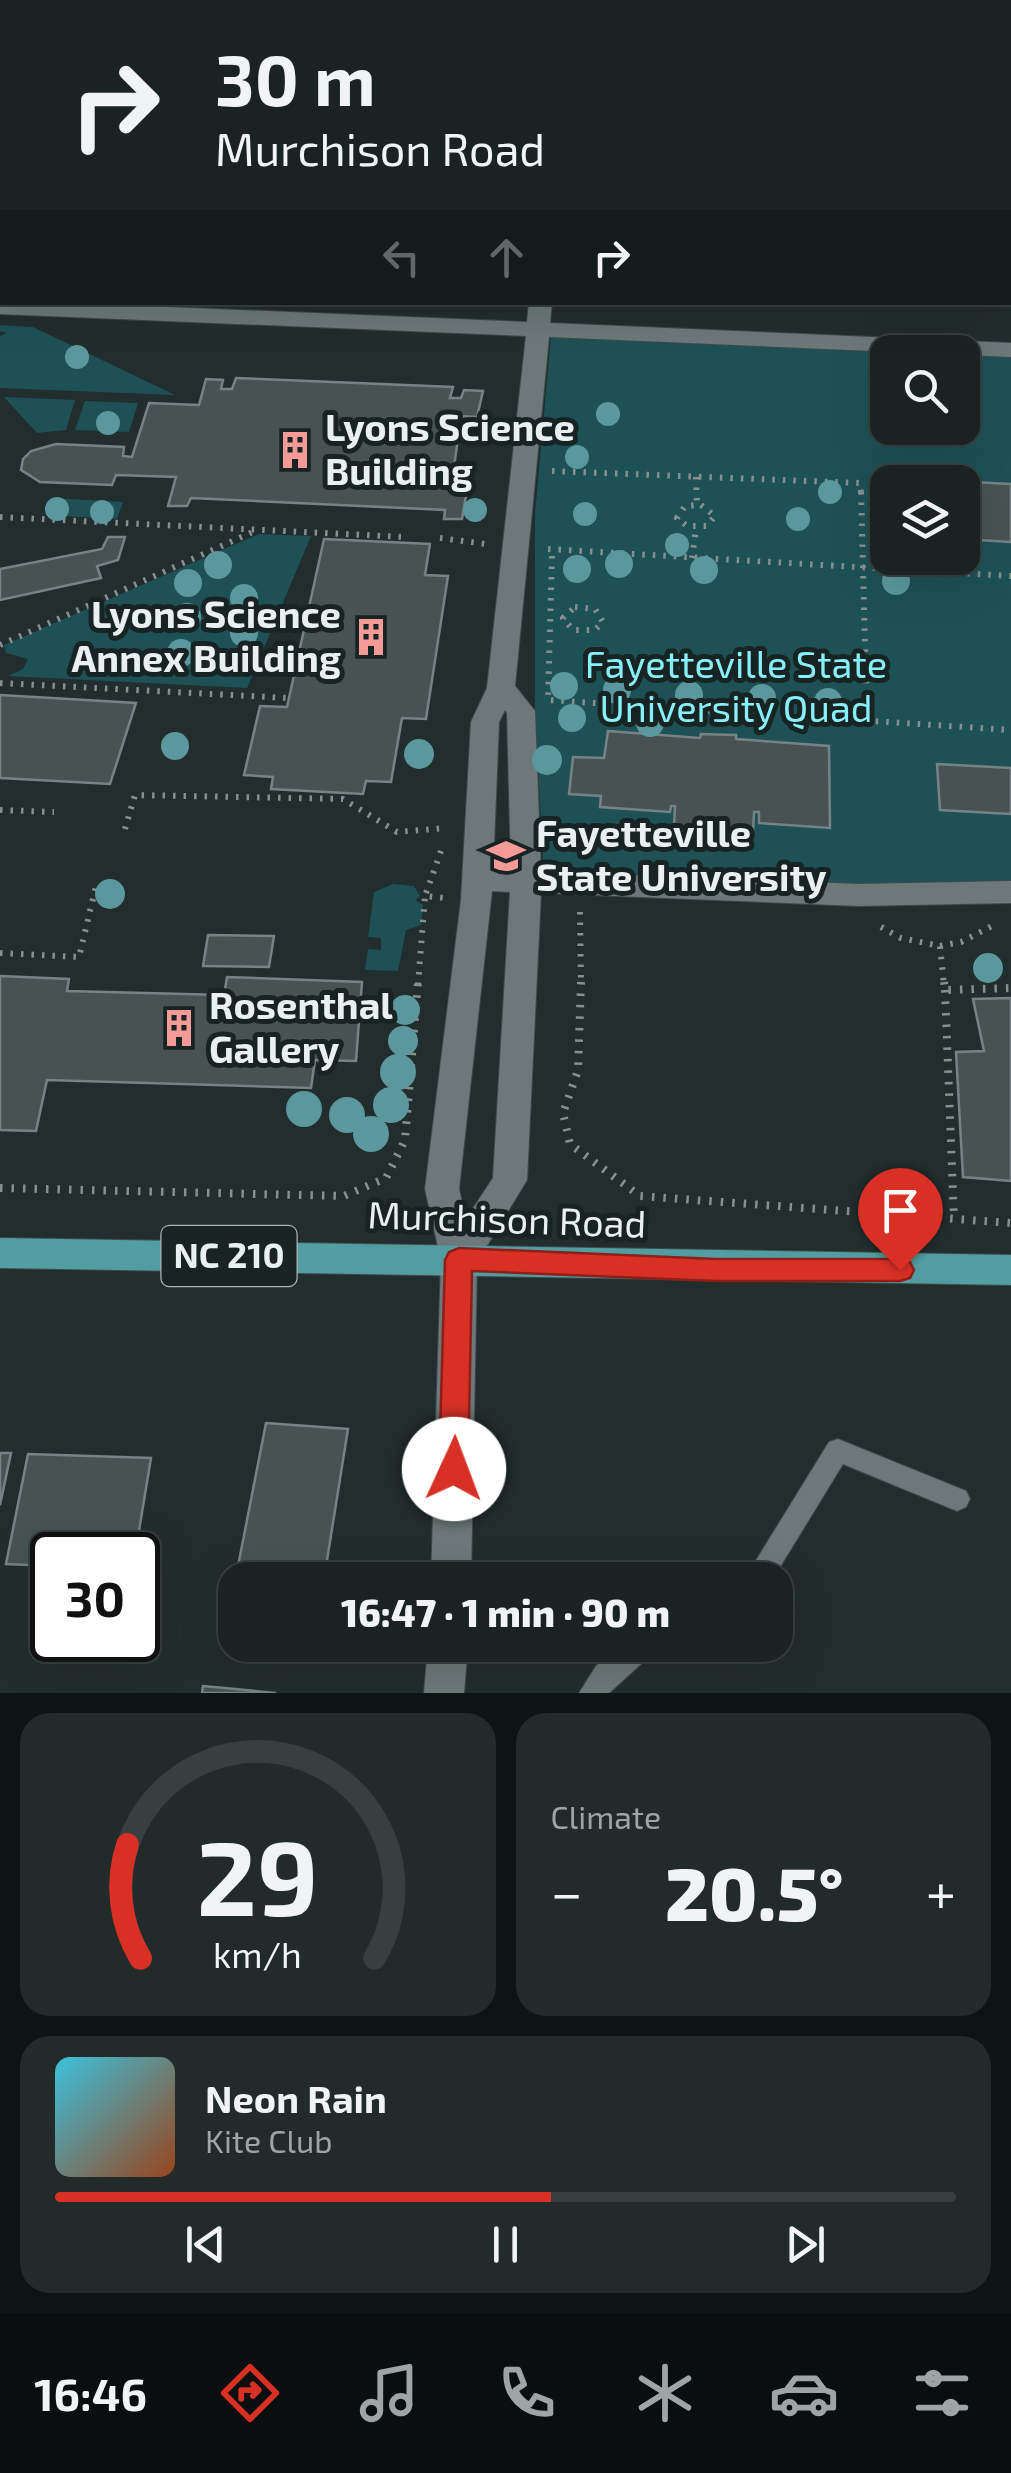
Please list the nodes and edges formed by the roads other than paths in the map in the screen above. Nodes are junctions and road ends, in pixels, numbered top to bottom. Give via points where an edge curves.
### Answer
1 (541, 305) edge
2 (0, 307) edge
3 (538, 332) junction
4 (1011, 350) edge
5 (501, 688) junction
6 (477, 880) junction
7 (526, 880) junction
8 (1011, 892) edge
9 (0, 1253) edge
10 (459, 1260) junction
11 (1011, 1270) edge
12 (957, 1499) dead end
13 (451, 1562) edge
14 (768, 1562) edge
15 (447, 1662) edge
16 (622, 1662) edge
17 (444, 1693) edge
18 (593, 1693) edge

1 - 3 street
2 - 3 street
3 - 4 street
3 - 5 street
5 - 6 street via 485,722
5 - 7 street via 521,711
6 - 7 street
6 - 10 street via 442,1190
7 - 8 street via 859,895
7 - 10 street via 510,1180
9 - 10 main road, Murchison Road / NC 210
10 - 11 main road, Murchison Road / NC 210 via 716,1270
10 - 13 street
12 - 14 lane via 838,1450
15 - 17 street
16 - 18 lane

